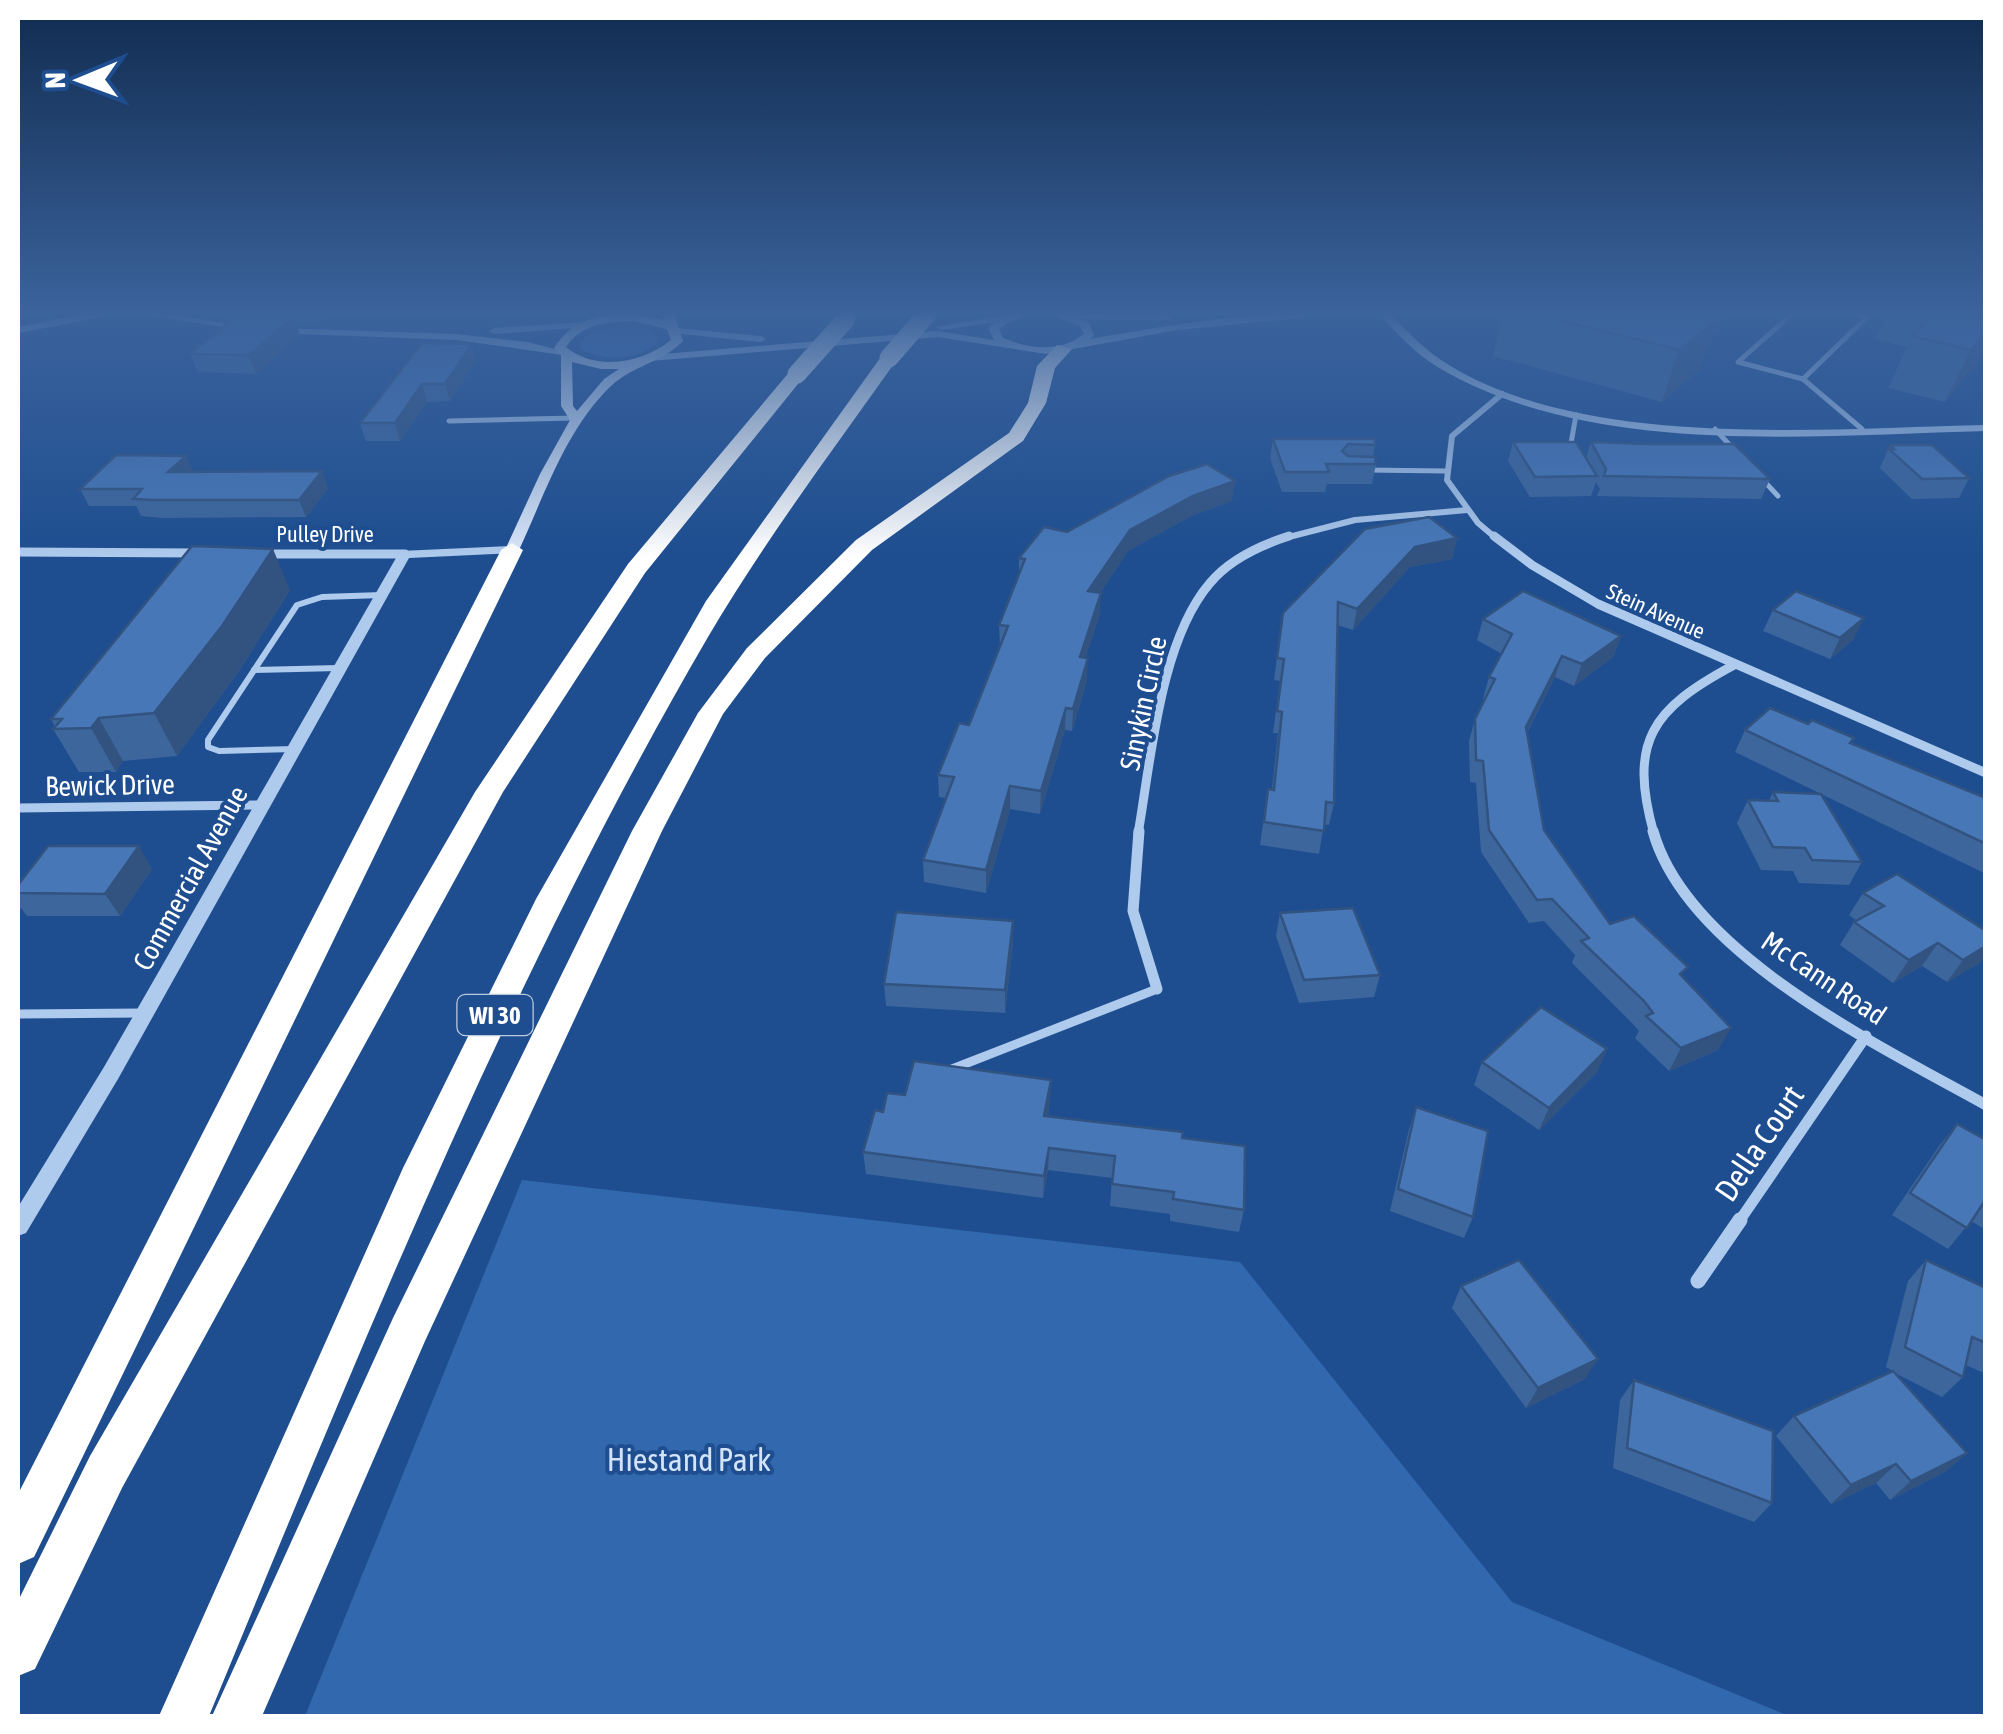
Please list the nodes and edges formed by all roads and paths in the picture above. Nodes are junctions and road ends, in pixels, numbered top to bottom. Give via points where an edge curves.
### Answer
1 (566, 395) edge
2 (594, 395) edge
3 (780, 395) edge
4 (861, 395) edge
5 (1039, 395) edge
6 (1501, 395) edge
7 (1505, 395) edge
8 (1822, 395) edge
9 (1576, 414) junction
10 (575, 418) junction
11 (449, 421) dead end
12 (1986, 428) edge
13 (1862, 429) junction
14 (1715, 430) junction
15 (1571, 455) edge
16 (1745, 461) edge
17 (1365, 470) edge
18 (1447, 471) junction
19 (1756, 472) edge
20 (1778, 496) dead end
21 (1467, 510) junction
22 (512, 550) junction
23 (18, 552) edge
24 (206, 553) edge
25 (244, 554) edge
26 (405, 554) junction
27 (382, 595) junction
28 (1734, 665) junction
29 (340, 668) junction
30 (254, 670) junction
31 (295, 748) junction
32 (1986, 773) edge
33 (263, 804) junction
34 (18, 808) edge
35 (1157, 989) joint
36 (146, 1012) junction
37 (18, 1014) edge
38 (1866, 1036) junction
39 (941, 1073) edge
40 (1986, 1105) edge
41 (18, 1226) edge
42 (1698, 1281) dead end
43 (18, 1541) edge
44 (18, 1652) edge
45 (184, 1716) edge
46 (237, 1716) edge

1 - 10 main road
2 - 10 main road
3 - 44 highway, bridge via 636,569 489,792 106,1472
4 - 45 highway, WI 30, bridge via 707,620 615,778 393,1227
5 - 46 highway via 1016,437 864,544 756,654 711,713 646,831 408,1332
6 - 18 street via 1464,418 1445,458
7 - 9 street
8 - 13 lane
9 - 14 street
9 - 15 lane
10 - 11 lane
10 - 22 main road
12 - 13 street
13 - 14 street
14 - 16 lane
17 - 18 lane
18 - 21 street, Stein Avenue
19 - 20 lane
21 - 28 street, Stein Avenue via 1506,551 1548,579
21 - 35 street, Sinykin Circle via 1334,522 1264,545 1229,567 1192,605 1162,713 1133,871 1136,929
22 - 26 street, Pulley Drive
22 - 43 highway
23 - 24 street
25 - 26 street, Pulley Drive
26 - 27 street, Commercial Avenue
27 - 29 street, Commercial Avenue
27 - 30 lane via 296,605
28 - 32 street, Stein Avenue
28 - 38 street, Mc Cann Road via 1654,723 1641,771 1646,817 1667,868 1703,915 1775,979
29 - 30 lane
29 - 31 street, Commercial Avenue
30 - 31 lane via 208,747
31 - 33 street, Commercial Avenue
33 - 34 street, Bewick Drive
33 - 36 street, Commercial Avenue
35 - 39 lane
36 - 37 lane
36 - 41 street, Commercial Avenue
38 - 40 street, Mc Cann Road
38 - 42 street, Della Court

